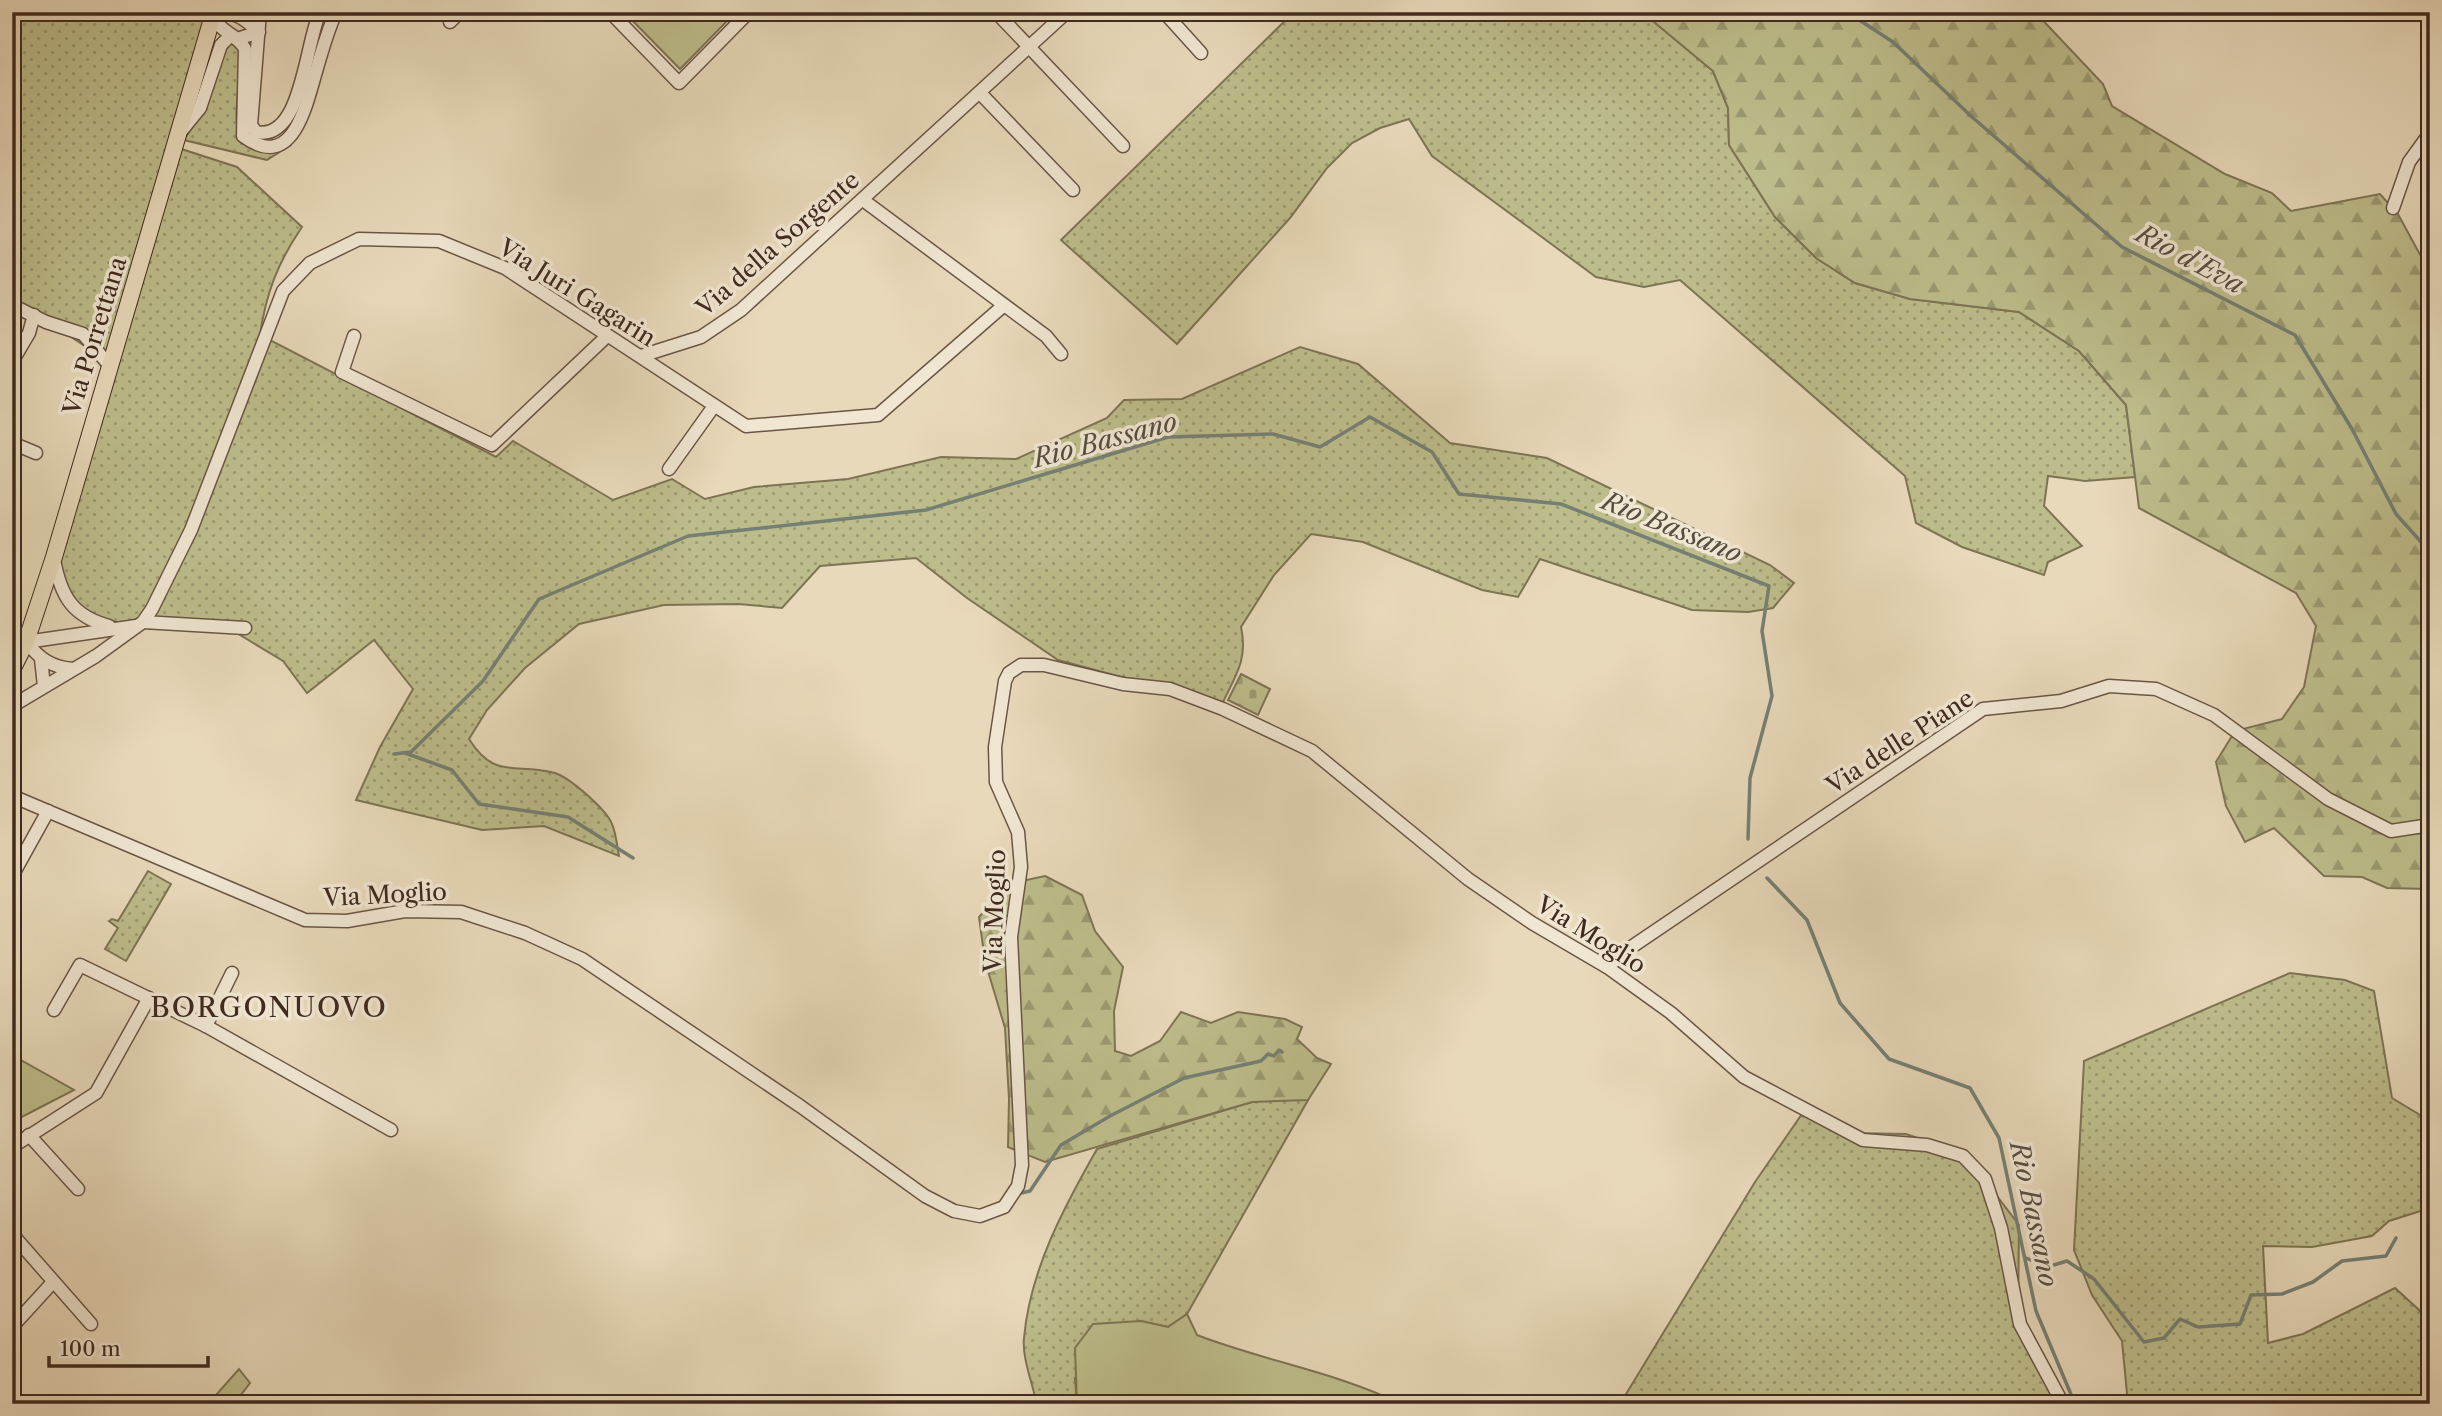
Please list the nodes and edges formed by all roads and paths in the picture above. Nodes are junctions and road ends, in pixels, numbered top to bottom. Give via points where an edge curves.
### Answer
1 (260, 12) edge
2 (320, 12) edge
3 (336, 12) edge
4 (460, 12) edge
5 (610, 12) edge
6 (749, 12) edge
7 (996, 12) edge
8 (1067, 12) edge
9 (1164, 12) edge
10 (237, 13) edge
11 (213, 15) edge
12 (450, 22) dead end
13 (259, 32) junction
14 (233, 38) junction
15 (1030, 46) junction
16 (1201, 53) dead end
17 (980, 93) junction
18 (2430, 134) edge
19 (177, 135) junction
20 (1123, 146) dead end
21 (1073, 190) dead end
22 (863, 200) junction
23 (2393, 208) dead end
24 (12, 305) edge
25 (1003, 306) junction
26 (34, 316) junction
27 (354, 336) dead end
28 (606, 337) junction
29 (1061, 354) dead end
30 (641, 356) junction
31 (12, 362) edge
32 (109, 365) junction
33 (713, 406) junction
34 (12, 443) edge
35 (36, 453) dead end
36 (669, 469) dead end
37 (54, 557) junction
38 (139, 624) junction
39 (116, 627) junction
40 (245, 628) dead end
41 (26, 642) junction
42 (41, 659) junction
43 (73, 669) junction
44 (12, 670) edge
45 (44, 686) junction
46 (12, 706) edge
47 (12, 796) edge
48 (48, 811) junction
49 (2430, 825) edge
50 (12, 876) edge
51 (1607, 967) junction
52 (232, 973) dead end
53 (149, 998) junction
54 (54, 1010) dead end
55 (206, 1026) junction
56 (391, 1130) dead end
57 (29, 1135) junction
58 (12, 1147) edge
59 (78, 1189) dead end
60 (12, 1234) edge
61 (53, 1282) junction
62 (91, 1324) dead end
63 (12, 1327) edge
64 (2063, 1404) edge

1 - 13 street
2 - 13 street via 294,106 283,125 264,134 251,125
3 - 14 street via 302,122 288,138 272,145 256,145 243,135 245,49
4 - 12 street
5 - 6 street via 679,83
7 - 15 street
8 - 15 street, Via della Sorgente
9 - 16 street
10 - 11 street
10 - 13 street
11 - 14 street via 220,30
11 - 19 main road, Via Porrettana
13 - 14 street
14 - 19 street via 222,45 200,108
15 - 17 street, Via della Sorgente
15 - 20 street
17 - 21 street
17 - 22 street, Via della Sorgente
18 - 23 street via 2409,162
19 - 32 main road, Via Porrettana
22 - 25 street
22 - 30 street, Via della Sorgente via 741,310 701,337
24 - 26 street
25 - 29 street via 1046,336
25 - 33 street, Via Juri Gagarin via 878,415 746,426
26 - 31 street
26 - 32 street via 83,334
27 - 28 street via 342,372 492,445
28 - 30 street, Via Juri Gagarin
28 - 38 street, Via Juri Gagarin via 506,268 439,241 359,239 310,263 293,277 275,305 191,530
30 - 33 street, Via Juri Gagarin
32 - 37 main road, Via Porrettana
33 - 36 street
34 - 35 street
37 - 39 street via 60,588 72,608
37 - 41 main road, Via Porrettana
38 - 39 street
38 - 40 street
38 - 43 street, Via Juri Gagarin
39 - 41 street
41 - 42 street
41 - 44 main road, Via Porrettana
42 - 43 street
42 - 45 street
43 - 45 street, Via Juri Gagarin
45 - 46 street, Via Juri Gagarin
47 - 48 street, Via Moglio
48 - 50 street
48 - 51 street, Via Moglio via 305,920 347,921 405,911 461,912 525,933 582,959 925,1196 954,1211 980,1216 1004,1208 1012,1198 1022,1165 1012,937 1020,867 1017,832 996,782 995,747 1001,691 1009,673 1021,666 1044,665 1123,684 1170,689 1312,751 1468,879
49 - 51 street, Via delle Piane via 2391,831 2328,799 2214,715 2156,690 2109,686 2061,701 1983,709
51 - 64 street, Via Moglio via 1671,1013 1744,1077 1863,1140 1927,1145 1963,1156 1985,1179 2001,1228 2020,1324
52 - 55 street
53 - 54 street via 80,965
53 - 55 street
53 - 57 street via 96,1093
55 - 56 street
57 - 58 street
57 - 59 street
60 - 61 street
61 - 62 street
61 - 63 street

